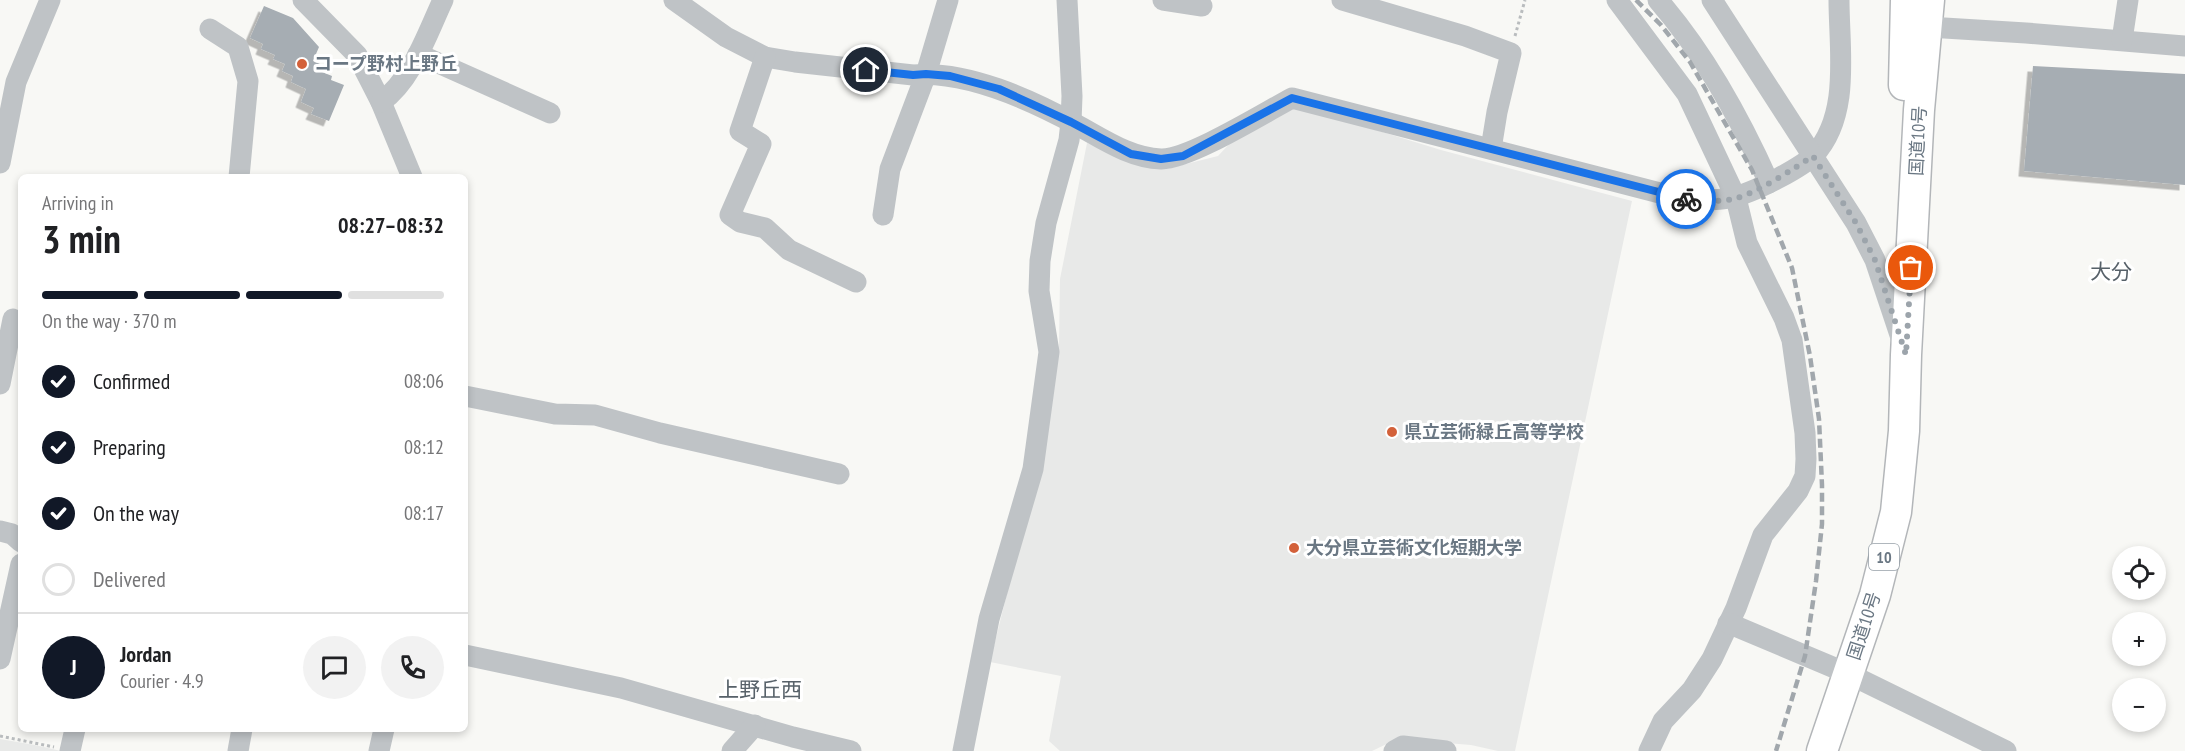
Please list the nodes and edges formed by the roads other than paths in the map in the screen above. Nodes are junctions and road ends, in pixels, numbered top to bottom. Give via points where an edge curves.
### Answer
1 (50, 0) edge
2 (303, 0) edge
3 (443, 0) edge
4 (674, 0) edge
5 (1067, 0) edge
6 (1163, 0) edge
7 (1342, 0) edge
8 (1617, 0) edge
9 (1658, 0) edge
10 (1712, 0) edge
11 (1839, 0) edge
12 (1906, 0) edge
13 (2128, 0) edge
14 (942, 2) edge
15 (1202, 6) dead end
16 (1928, 13) edge
17 (210, 29) dead end
18 (2122, 40) junction
19 (2185, 46) edge
20 (418, 54) junction
21 (765, 57) junction
22 (926, 74) junction
23 (381, 102) junction
24 (550, 113) dead end
25 (1071, 122) junction
26 (1491, 149) junction
27 (1813, 156) junction
28 (0, 163) edge
29 (239, 174) edge
30 (411, 174) edge
31 (1769, 183) junction
32 (1736, 198) junction
33 (883, 215) dead end
34 (856, 282) dead end
35 (11, 318) edge
36 (1906, 355) junction
37 (0, 384) edge
38 (468, 397) edge
39 (838, 474) dead end
40 (0, 531) edge
41 (18, 539) edge
42 (18, 578) edge
43 (1728, 623) junction
44 (468, 656) edge
45 (0, 659) edge
46 (1849, 674) junction
47 (755, 725) junction
48 (74, 732) edge
49 (241, 732) edge
50 (383, 732) edge
51 (70, 751) edge
52 (238, 751) edge
53 (379, 751) edge
54 (732, 751) edge
55 (851, 751) edge
56 (963, 751) edge
57 (1394, 751) edge
58 (1446, 751) edge
59 (1649, 751) edge
60 (1822, 751) edge
61 (2006, 751) edge

1 - 28 street via 16,82
2 - 23 street via 357,55
3 - 20 street
4 - 21 street via 726,37
5 - 25 street
6 - 15 street
7 - 26 street via 1510,52
8 - 32 street via 1687,94
9 - 31 street via 1737,114
10 - 27 street
11 - 27 street via 1840,94 1829,131
12 - 36 highway, 国道10号 / 10 via 1902,179
13 - 18 street
14 - 22 street
16 - 18 street
16 - 36 highway, 国道10号 / 10
17 - 29 street via 238,47 248,81
18 - 19 street
20 - 23 street via 393,93
20 - 24 street
21 - 22 street
21 - 34 street via 740,131 761,144 730,215 740,222 765,228 789,250
22 - 25 street via 999,89
22 - 33 street via 890,169
23 - 30 street
25 - 26 street via 1131,154 1161,159 1183,156 1292,98
25 - 56 street via 1040,261 1039,291 1049,352 1033,469 990,619
26 - 32 street via 1683,199
27 - 31 street
27 - 36 street via 1875,260
31 - 32 street
32 - 43 street via 1747,243 1792,340 1806,459 1805,476 1798,491 1763,535
35 - 37 street
36 - 46 highway, 国道10号 / 10 via 1896,512
38 - 39 street via 555,414 595,415
40 - 41 street
42 - 45 street
43 - 46 street
43 - 59 street via 1704,674 1663,721
44 - 47 street via 621,688
46 - 60 highway, 国道10号 / 10
46 - 61 street
47 - 54 street
47 - 55 street
48 - 51 street
49 - 52 street
50 - 53 street
57 - 58 street via 1403,746

